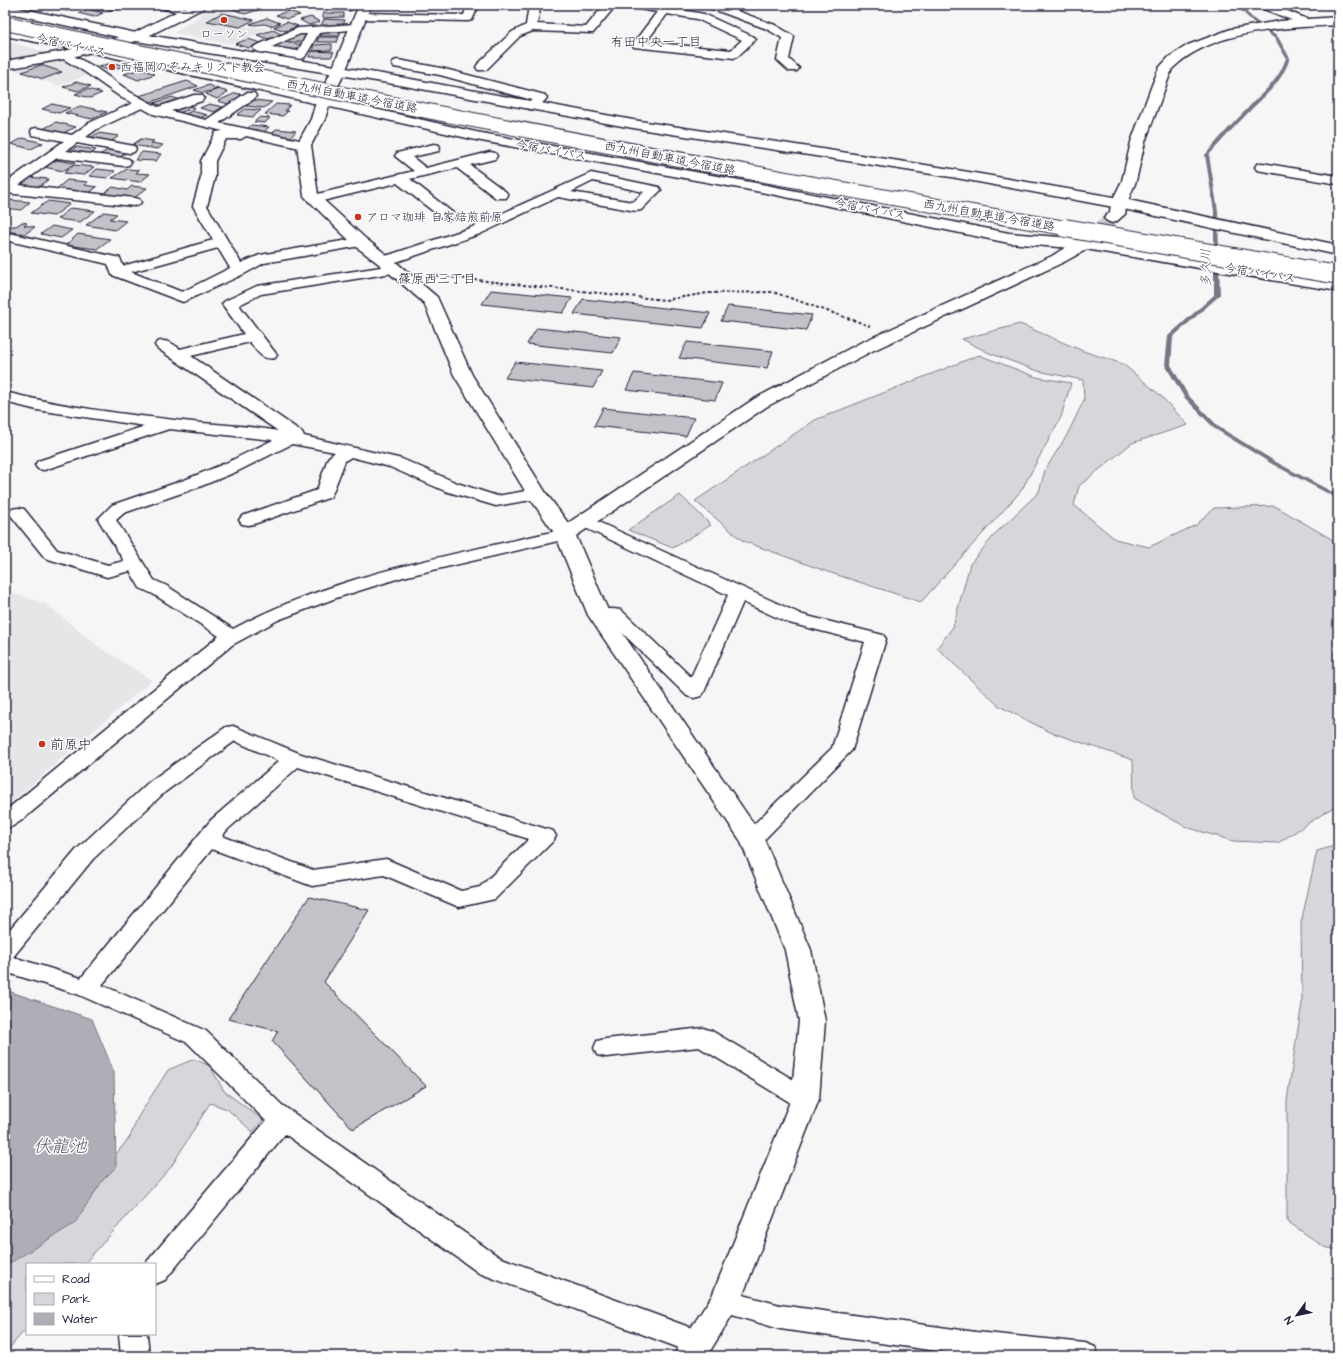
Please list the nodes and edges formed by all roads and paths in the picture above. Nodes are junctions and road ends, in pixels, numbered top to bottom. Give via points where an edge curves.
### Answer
1 (160, 5) edge
2 (200, 5) edge
3 (473, 5) edge
4 (535, 5) edge
5 (610, 5) edge
6 (633, 5) edge
7 (711, 5) edge
8 (1263, 5) edge
9 (1334, 5) edge
10 (1338, 7) edge
11 (5, 8) edge
12 (664, 10) junction
13 (186, 11) junction
14 (5, 13) edge
15 (361, 16) edge
16 (292, 21) dead end
17 (1338, 21) edge
18 (5, 23) edge
19 (1308, 23) junction
20 (531, 27) junction
21 (5, 32) edge
22 (136, 37) junction
23 (89, 48) junction
24 (64, 55) junction
25 (398, 64) dead end
26 (5, 66) edge
27 (482, 66) dead end
28 (793, 68) dead end
29 (338, 72) junction
30 (250, 96) dead end
31 (198, 98) dead end
32 (323, 102) junction
33 (142, 104) junction
34 (533, 106) junction
35 (157, 111) junction
36 (208, 124) junction
37 (37, 132) dead end
38 (261, 136) junction
39 (73, 140) junction
40 (304, 145) junction
41 (434, 148) dead end
42 (129, 149) dead end
43 (55, 154) junction
44 (490, 156) dead end
45 (124, 162) dead end
46 (459, 163) junction
47 (1262, 168) dead end
48 (424, 172) junction
49 (400, 178) junction
50 (1338, 180) edge
51 (5, 188) edge
52 (556, 193) junction
53 (501, 195) dead end
54 (314, 199) junction
55 (134, 202) dead end
56 (1119, 203) junction
57 (448, 216) dead end
58 (1112, 218) tunnel mouth
59 (5, 236) edge
60 (222, 242) junction
61 (360, 242) junction
62 (1085, 244) junction
63 (1338, 250) edge
64 (1338, 262) edge
65 (393, 267) junction
66 (239, 270) junction
67 (117, 272) junction
68 (1338, 275) edge
69 (1338, 286) edge
70 (895, 334) junction
71 (254, 336) junction
72 (163, 345) dead end
73 (178, 354) junction
74 (269, 355) dead end
75 (5, 397) edge
76 (176, 425) junction
77 (297, 440) junction
78 (349, 451) junction
79 (44, 465) dead end
80 (68, 466) dead end
81 (537, 494) junction
82 (18, 513) dead end
83 (248, 520) dead end
84 (575, 527) junction
85 (135, 564) junction
86 (738, 593) junction
87 (599, 615) junction
88 (233, 637) junction
89 (294, 759) junction
90 (5, 821) edge
91 (207, 839) junction
92 (752, 839) junction
93 (5, 951) edge
94 (5, 963) edge
95 (86, 988) junction
96 (606, 1048) dead end
97 (805, 1099) junction
98 (283, 1119) junction
99 (156, 1271) edge
100 (725, 1302) junction
101 (133, 1335) edge
102 (694, 1350) edge
103 (135, 1356) edge
104 (1085, 1356) edge

1 - 13 street
2 - 13 main road
3 - 15 street via 468,18
4 - 20 street
5 - 20 street via 589,31
6 - 12 street
7 - 28 street via 771,27 788,37 783,60
8 - 19 street
9 - 10 street
11 - 22 main road, 今宿バイパス
12 - 12 street via 700,16 750,39 734,54 638,45
13 - 22 main road
14 - 64 main road, 西九州自動車道;今宿道路 via 661,145
15 - 16 street via 313,29
15 - 29 main road
17 - 19 main road
18 - 68 main road, 西九州自動車道;今宿道路, bridge via 139,53 656,156
19 - 56 main road via 1231,33 1193,48 1174,60 1166,68 1138,142 1129,180
20 - 27 street via 516,34
21 - 23 main road, 今宿バイパス
22 - 23 main road
22 - 29 main road, 今宿バイパス
23 - 24 main road
23 - 32 main road, 今宿バイパス
24 - 26 main road
24 - 33 street
25 - 34 street via 441,72 541,98
29 - 32 main road
29 - 34 main road, 今宿バイパス
30 - 36 street
31 - 35 street
32 - 40 main road via 318,119
32 - 62 main road, 今宿バイパス via 476,136 762,188 1009,238
33 - 35 street
33 - 39 street via 93,126
34 - 56 main road, 今宿バイパス via 951,173
35 - 36 street
36 - 38 street
37 - 39 street
38 - 40 street
38 - 60 street via 221,135 208,161 208,177 200,206
39 - 42 street
39 - 43 street
40 - 54 main road via 311,196
41 - 48 street via 402,156
43 - 45 street
43 - 51 street
44 - 46 street
46 - 48 street
46 - 53 street
47 - 50 street
48 - 49 street
49 - 54 street
49 - 57 street
51 - 55 street
52 - 52 street via 591,177 654,190 636,207
52 - 65 street
54 - 61 main road
56 - 58 main road via 1117,214
56 - 63 main road, 今宿バイパス
59 - 67 street via 115,261
60 - 66 street
60 - 67 street
61 - 65 main road
61 - 66 street via 260,259
62 - 69 main road, 今宿バイパス
62 - 70 main road
65 - 70 path via 665,300 708,293 773,292
65 - 71 street via 257,290 230,304
65 - 81 main road via 431,301 463,375
66 - 67 street via 183,298
70 - 84 main road via 760,403
71 - 73 street
71 - 74 street
72 - 73 street
73 - 77 street
75 - 76 street via 37,405
76 - 77 street via 268,434
76 - 79 street
76 - 80 street
77 - 78 street
77 - 85 street via 118,509 107,519
78 - 81 street via 396,463 451,487 496,501
78 - 83 street via 337,458 325,493
81 - 84 main road
82 - 85 street via 51,554 107,571
84 - 86 street
84 - 87 main road
84 - 88 street via 398,573 329,594 271,616
85 - 88 street via 147,584
86 - 87 street via 694,692 614,614
86 - 92 street via 796,619 876,639 842,750
87 - 92 main road
88 - 90 street
89 - 91 street via 219,825
89 - 91 street via 545,836 487,893 459,899 386,867 312,878
89 - 93 street via 233,732 157,787 85,854
91 - 95 street
92 - 97 main road via 798,950 812,1021
94 - 95 street
95 - 98 street via 197,1037
96 - 97 street via 703,1037
97 - 100 main road
98 - 99 street
98 - 102 street via 489,1266
100 - 102 main road
100 - 104 street via 780,1317
101 - 103 street

